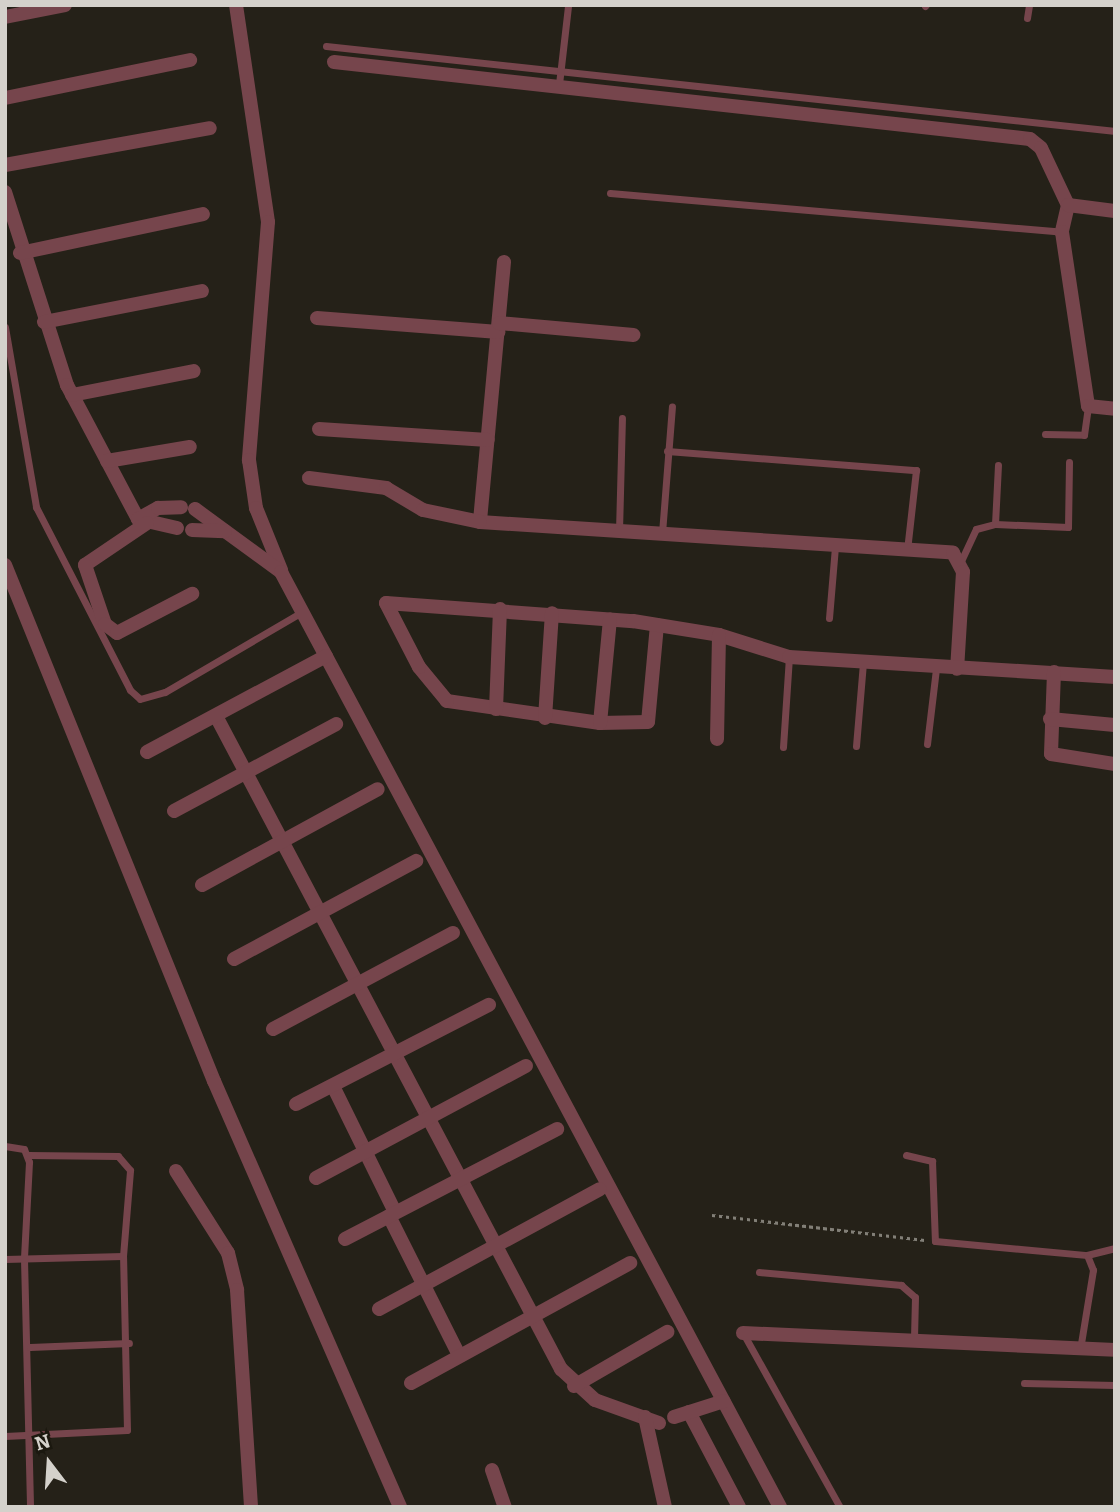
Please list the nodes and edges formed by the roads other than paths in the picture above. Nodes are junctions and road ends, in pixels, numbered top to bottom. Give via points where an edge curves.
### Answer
1 (65, 5) edge
2 (236, 5) edge
3 (1029, 5) edge
4 (568, 6) edge
5 (5, 17) edge
6 (1027, 18) dead end
7 (326, 46) dead end
8 (190, 60) dead end
9 (334, 62) dead end
10 (559, 78) junction
11 (5, 97) edge
12 (210, 128) dead end
13 (1115, 131) edge
14 (5, 165) edge
15 (5, 191) edge
16 (610, 193) dead end
17 (1068, 205) junction
18 (1115, 211) edge
19 (203, 214) dead end
20 (1062, 232) junction
21 (20, 253) junction
22 (504, 262) dead end
23 (202, 290) dead end
24 (317, 318) dead end
25 (44, 322) junction
26 (5, 327) edge
27 (498, 327) junction
28 (633, 335) dead end
29 (194, 371) dead end
30 (72, 395) junction
31 (672, 406) dead end
32 (1088, 407) junction
33 (1115, 409) edge
34 (622, 418) dead end
35 (319, 429) dead end
36 (1045, 434) dead end
37 (488, 440) junction
38 (190, 447) dead end
39 (667, 451) junction
40 (107, 461) junction
41 (1069, 462) dead end
42 (998, 465) dead end
43 (309, 478) dead end
44 (142, 521) junction
45 (480, 522) junction
46 (995, 524) junction
47 (225, 531) junction
48 (619, 532) junction
49 (662, 534) junction
50 (835, 546) junction
51 (907, 550) junction
52 (961, 561) junction
53 (5, 565) edge
54 (281, 572) junction
55 (192, 594) dead end
56 (500, 609) junction
57 (303, 612) junction
58 (552, 613) junction
59 (829, 618) dead end
60 (610, 619) junction
61 (657, 625) junction
62 (719, 635) junction
63 (326, 656) junction
64 (789, 657) junction
65 (863, 663) junction
66 (936, 668) junction
67 (957, 668) junction
68 (1054, 672) junction
69 (1115, 677) edge
70 (496, 709) junction
71 (216, 716) junction
72 (545, 718) junction
73 (1050, 719) junction
74 (600, 723) junction
75 (336, 724) dead end
76 (1115, 725) edge
77 (717, 738) dead end
78 (927, 744) dead end
79 (856, 746) dead end
80 (783, 747) dead end
81 (147, 752) dead end
82 (1115, 764) edge
83 (247, 774) junction
84 (377, 789) dead end
85 (174, 811) dead end
86 (284, 843) junction
87 (416, 861) dead end
88 (202, 885) dead end
89 (321, 913) junction
90 (453, 933) dead end
91 (234, 959) dead end
92 (358, 983) junction
93 (489, 1005) dead end
94 (273, 1029) dead end
95 (397, 1054) junction
96 (526, 1066) dead end
97 (333, 1086) junction
98 (296, 1104) dead end
99 (430, 1117) junction
100 (557, 1129) dead end
101 (5, 1146) edge
102 (365, 1153) junction
103 (906, 1154) dead end
104 (28, 1155) junction
105 (176, 1171) dead end
106 (461, 1177) junction
107 (316, 1178) dead end
108 (600, 1189) dead end
109 (392, 1214) junction
110 (345, 1239) dead end
111 (497, 1245) junction
112 (1115, 1248) edge
113 (1087, 1255) junction
114 (123, 1256) junction
115 (5, 1259) edge
116 (23, 1259) junction
117 (630, 1263) dead end
118 (759, 1272) dead end
119 (423, 1286) junction
120 (379, 1309) dead end
121 (533, 1314) junction
122 (667, 1332) dead end
123 (743, 1333) joint
124 (914, 1338) junction
125 (129, 1343) junction
126 (30, 1347) junction
127 (1080, 1349) junction
128 (1115, 1350) edge
129 (459, 1355) junction
130 (411, 1382) dead end
131 (1024, 1383) dead end
132 (1115, 1385) edge
133 (574, 1386) junction
134 (724, 1401) junction
135 (689, 1412) junction
136 (674, 1418) dead end
137 (5, 1436) edge
138 (29, 1437) junction
139 (492, 1470) dead end
140 (660, 1506) edge
141 (30, 1507) edge
142 (251, 1507) edge
143 (400, 1507) edge
144 (505, 1507) edge
145 (739, 1507) edge
146 (780, 1507) edge
147 (840, 1507) edge

1 - 5 street
2 - 54 street via 268,222 249,460 256,508
3 - 6 lane
4 - 10 lane
7 - 10 lane
8 - 11 street
9 - 10 street
10 - 13 lane
10 - 17 street via 1009,134 1041,148
12 - 14 street
15 - 21 street
16 - 20 lane
17 - 18 street
17 - 20 street
19 - 21 street
20 - 32 street
21 - 25 street
22 - 27 street
23 - 25 street
24 - 27 street
25 - 30 street
26 - 57 lane via 36,507 139,699 165,692
27 - 28 street
27 - 37 street
29 - 30 street
30 - 40 street
31 - 39 lane
32 - 33 street
32 - 36 lane via 1084,435
34 - 48 lane
35 - 37 street
37 - 45 street
38 - 40 street
39 - 49 lane
39 - 51 lane via 916,470
40 - 44 street
41 - 46 lane via 1068,527
42 - 46 lane
43 - 45 street via 386,488 423,510
44 - 47 street
44 - 47 street via 158,508 188,508
44 - 55 street via 85,565 105,624 117,633
45 - 48 street
46 - 52 lane via 976,530
47 - 54 street
48 - 49 street
49 - 50 street
50 - 51 street
50 - 59 lane
51 - 52 street via 953,553
52 - 67 street
53 - 143 street via 214,1081
54 - 57 street
56 - 58 street
56 - 70 street
56 - 70 street via 386,603 434,689 447,701
57 - 63 street
58 - 60 street
58 - 72 street
60 - 61 street
60 - 74 street
61 - 62 street
61 - 74 street via 648,722
62 - 64 street
62 - 77 street
63 - 71 street
63 - 134 street
64 - 65 street
64 - 80 lane
65 - 66 street
65 - 79 lane
66 - 67 street
66 - 78 lane
67 - 68 street
68 - 69 street
68 - 73 street
70 - 72 street
71 - 81 street
71 - 83 street
72 - 74 street
73 - 76 street
73 - 82 street via 1051,754
75 - 83 street
83 - 85 street
83 - 86 street
84 - 86 street
86 - 88 street
86 - 89 street
87 - 89 street
89 - 91 street
89 - 92 street
90 - 92 street
92 - 94 street
92 - 95 street
93 - 95 street
95 - 97 street
95 - 99 street
96 - 99 street
97 - 98 street
97 - 102 street
99 - 102 street
99 - 106 street
100 - 106 street
101 - 104 lane
102 - 107 street
102 - 109 street
103 - 113 lane via 932,1161 935,1241
104 - 114 lane via 118,1156 130,1170
104 - 116 lane
105 - 142 street via 228,1253 237,1290
106 - 109 street
106 - 111 street
108 - 111 street
109 - 110 street
109 - 119 street
111 - 119 street
111 - 121 street
112 - 113 lane
113 - 127 lane via 1093,1270
114 - 116 lane
114 - 125 lane
115 - 116 lane
116 - 126 lane
117 - 121 street
118 - 124 lane via 901,1285 915,1297
119 - 120 street
119 - 129 street
121 - 129 street
121 - 133 street
122 - 133 street
123 - 124 street
123 - 147 lane
124 - 127 street
125 - 126 lane
125 - 138 lane via 127,1430
126 - 138 lane
127 - 128 street
129 - 130 street
131 - 132 lane
133 - 140 street via 652,1420
134 - 135 street
134 - 146 street
135 - 136 street
135 - 145 street
137 - 138 lane
138 - 141 lane
139 - 144 street

